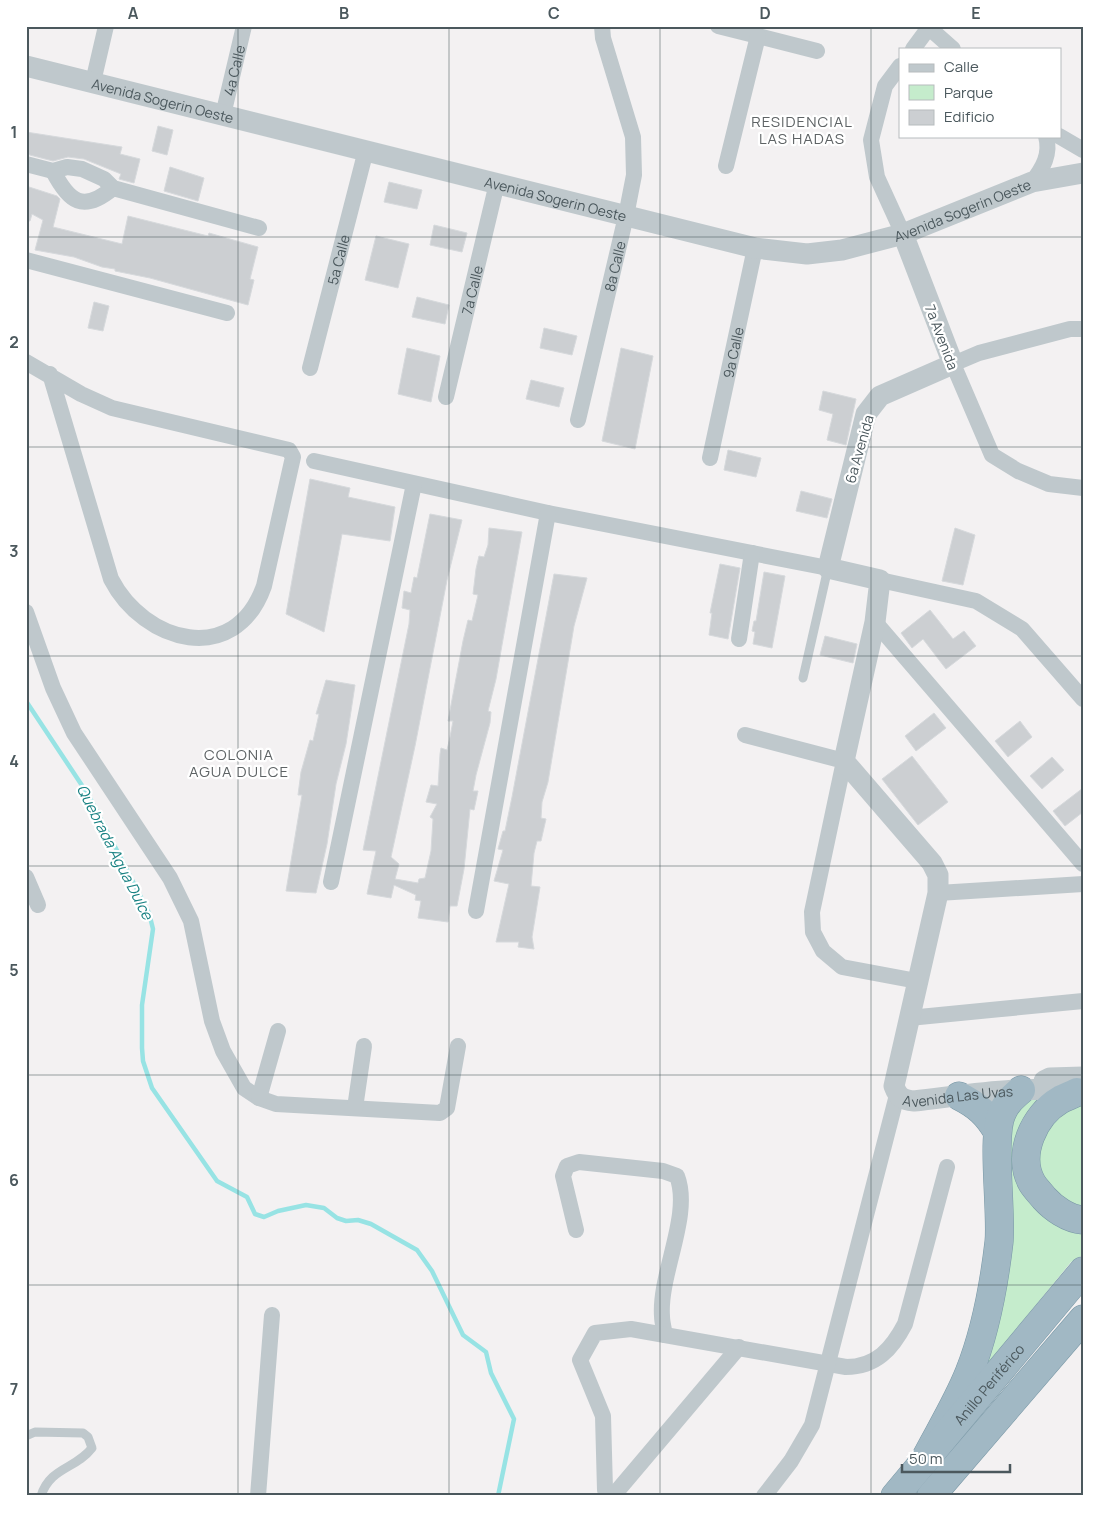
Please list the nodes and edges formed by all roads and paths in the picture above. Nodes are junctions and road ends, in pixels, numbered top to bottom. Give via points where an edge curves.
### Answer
1 (106, 26) edge
2 (244, 26) edge
3 (602, 26) edge
4 (718, 26) edge
5 (929, 27) edge
6 (758, 36) junction
7 (914, 48) edge
8 (952, 48) edge
9 (818, 51) dead end
10 (26, 66) edge
11 (899, 67) edge
12 (93, 82) junction
13 (223, 115) junction
14 (1046, 138) edge
15 (1062, 138) edge
16 (366, 150) junction
17 (1083, 150) edge
18 (26, 164) edge
19 (726, 166) dead end
20 (53, 171) junction
21 (1083, 173) edge
22 (1032, 182) junction
23 (496, 183) junction
24 (112, 188) junction
25 (626, 216) junction
26 (259, 228) dead end
27 (903, 234) junction
28 (755, 248) junction
29 (26, 260) edge
30 (227, 313) dead end
31 (1083, 329) edge
32 (26, 362) edge
33 (953, 364) junction
34 (310, 368) dead end
35 (50, 374) junction
36 (446, 397) dead end
37 (578, 420) dead end
38 (710, 458) dead end
39 (314, 461) dead end
40 (414, 484) junction
41 (1083, 488) edge
42 (548, 513) junction
43 (752, 553) junction
44 (828, 568) junction
45 (880, 580) junction
46 (26, 612) edge
47 (874, 622) junction
48 (739, 639) dead end
49 (804, 678) dead end
50 (1083, 699) edge
51 (745, 735) dead end
52 (844, 761) junction
53 (1083, 864) edge
54 (26, 877) edge
55 (331, 882) dead end
56 (1083, 884) edge
57 (938, 893) junction
58 (38, 905) dead end
59 (476, 912) dead end
60 (918, 981) junction
61 (1083, 1001) edge
62 (909, 1018) junction
63 (278, 1031) dead end
64 (364, 1046) dead end
65 (458, 1046) dead end
66 (1081, 1083) edge
67 (1021, 1090) junction
68 (897, 1095) junction
69 (959, 1096) junction
70 (259, 1098) junction
71 (355, 1108) junction
72 (997, 1131) junction
73 (947, 1167) dead end
74 (1083, 1220) edge
75 (576, 1230) dead end
76 (1083, 1271) edge
77 (272, 1315) dead end
78 (1083, 1319) edge
79 (665, 1335) junction
80 (1083, 1340) edge
81 (739, 1347) junction
82 (828, 1364) junction
83 (995, 1420) junction
84 (26, 1436) edge
85 (924, 1461) junction
86 (41, 1496) edge
87 (258, 1496) edge
88 (608, 1496) edge
89 (613, 1496) edge
90 (764, 1496) edge
91 (895, 1496) edge
92 (931, 1496) edge

1 - 12 street
2 - 13 street, 4a Calle
3 - 25 street, 8a Calle via 632,137 634,175
4 - 6 street
5 - 7 street
5 - 8 street
6 - 9 street
6 - 19 street
10 - 12 street, Avenida Sogerin Oeste
11 - 27 street, 7a Avenida via 886,86 871,140 877,177
12 - 13 street, Avenida Sogerin Oeste
13 - 16 street, Avenida Sogerin Oeste
14 - 22 street via 1047,155
15 - 17 street
16 - 23 street, Avenida Sogerin Oeste
16 - 34 street, 5a Calle
18 - 20 street
20 - 24 street via 67,167 82,169 104,178
20 - 24 street via 74,200 98,200
21 - 22 street, Avenida Sogerin Oeste
22 - 27 street, Avenida Sogerin Oeste
23 - 25 street, Avenida Sogerin Oeste
23 - 36 street, 7a Calle
24 - 26 street
25 - 28 street, Avenida Sogerin Oeste
25 - 37 street, 8a Calle
27 - 28 street, Avenida Sogerin Oeste via 842,250 807,254
27 - 33 street, 7a Avenida
28 - 38 street, 9a Calle
29 - 30 street
31 - 33 street, 6a Avenida via 1070,329 980,353
32 - 35 street
33 - 41 street, 7a Avenida via 992,455 1049,484
33 - 44 street, 6a Avenida via 880,396 866,414
35 - 35 street via 112,579 121,598 141,618 176,634 199,639 218,636 242,623 258,603 264,586 293,457 289,450 112,408 81,394
39 - 40 street
40 - 42 street
40 - 55 street
42 - 43 street
42 - 59 street
43 - 44 street
43 - 48 street
44 - 45 street
44 - 49 lane
45 - 47 street
45 - 50 street via 976,601 1022,628
46 - 70 street via 53,688 74,733 170,878 191,921 212,1021 222,1051 244,1088
47 - 52 street
47 - 53 street
51 - 52 street
52 - 57 street via 932,863 938,875
52 - 60 street via 812,912 812,932 823,951 842,967
54 - 58 street
56 - 57 street
57 - 60 street
60 - 62 street
61 - 62 street
62 - 68 street via 895,1076
63 - 70 street
64 - 71 street
65 - 71 street via 447,1108 440,1113
66 - 67 street, Avenida Las Uvas via 1056,1090
66 - 74 highway via 1041,1117 1030,1137 1025,1160 1032,1182 1051,1205
67 - 69 street, Avenida Las Uvas
67 - 72 highway via 1009,1101
68 - 69 street, Avenida Las Uvas via 914,1101
68 - 82 street
69 - 72 highway via 987,1115
70 - 71 street via 276,1104
72 - 85 highway via 1001,1212 988,1308 969,1372
73 - 82 street via 904,1324 896,1341 862,1367
75 - 79 street via 563,1176 567,1166 579,1162 662,1171 677,1176 681,1187 662,1314
76 - 85 highway, Anillo Periférico
77 - 87 street
78 - 83 highway, Anillo Periférico
79 - 81 street
79 - 88 street via 631,1329 595,1333 580,1360 602,1416 605,1490
80 - 83 highway
81 - 82 street
81 - 89 street
82 - 90 street via 812,1424 791,1461
83 - 92 highway, Anillo Periférico
84 - 86 lane via 34,1432 83,1433 91,1442 92,1448 80,1461 49,1479
85 - 91 highway, Anillo Periférico

